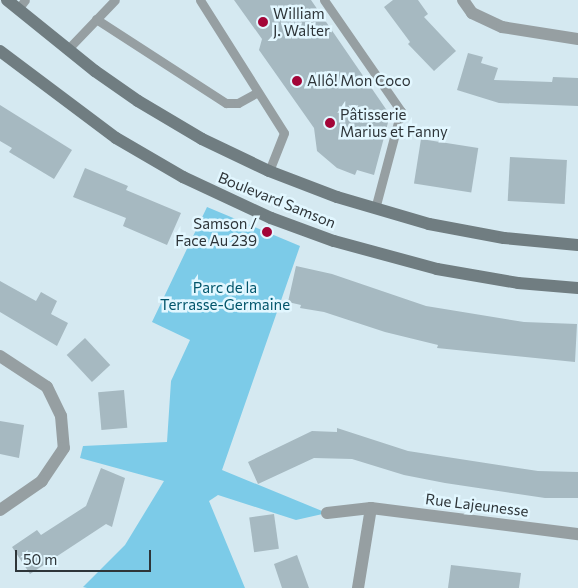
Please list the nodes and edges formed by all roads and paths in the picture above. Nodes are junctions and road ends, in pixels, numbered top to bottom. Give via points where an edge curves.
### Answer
1 (7, 0) edge
2 (115, 0) edge
3 (200, 0) edge
4 (324, 0) edge
5 (463, 0) edge
6 (22, 4) edge
7 (96, 19) junction
8 (578, 38) edge
9 (67, 50) junction
10 (0, 51) edge
11 (256, 93) junction
12 (269, 171) junction
13 (375, 209) junction
14 (578, 245) edge
15 (578, 288) edge
16 (0, 356) edge
17 (372, 508) junction
18 (0, 510) edge
19 (327, 513) dead end
20 (578, 534) edge
21 (358, 588) edge

1 - 6 street, Boulevard Samson
2 - 7 lane
3 - 11 lane via 249,73
4 - 13 lane via 401,111
5 - 8 street via 472,13 502,27
6 - 9 street, Boulevard Samson
7 - 9 lane
7 - 11 lane via 226,102 238,103
9 - 12 street, Boulevard Samson via 158,113
10 - 15 street, Boulevard Samson via 66,104 128,146 207,190 271,218 334,241 445,271 518,283
11 - 12 lane via 284,133
12 - 13 street, Boulevard Samson
13 - 14 street, Boulevard Samson via 483,235
16 - 18 street via 47,387 61,416 64,448 42,481
17 - 19 street, Rue Lajeunesse
17 - 20 street, Rue Lajeunesse
17 - 21 street

